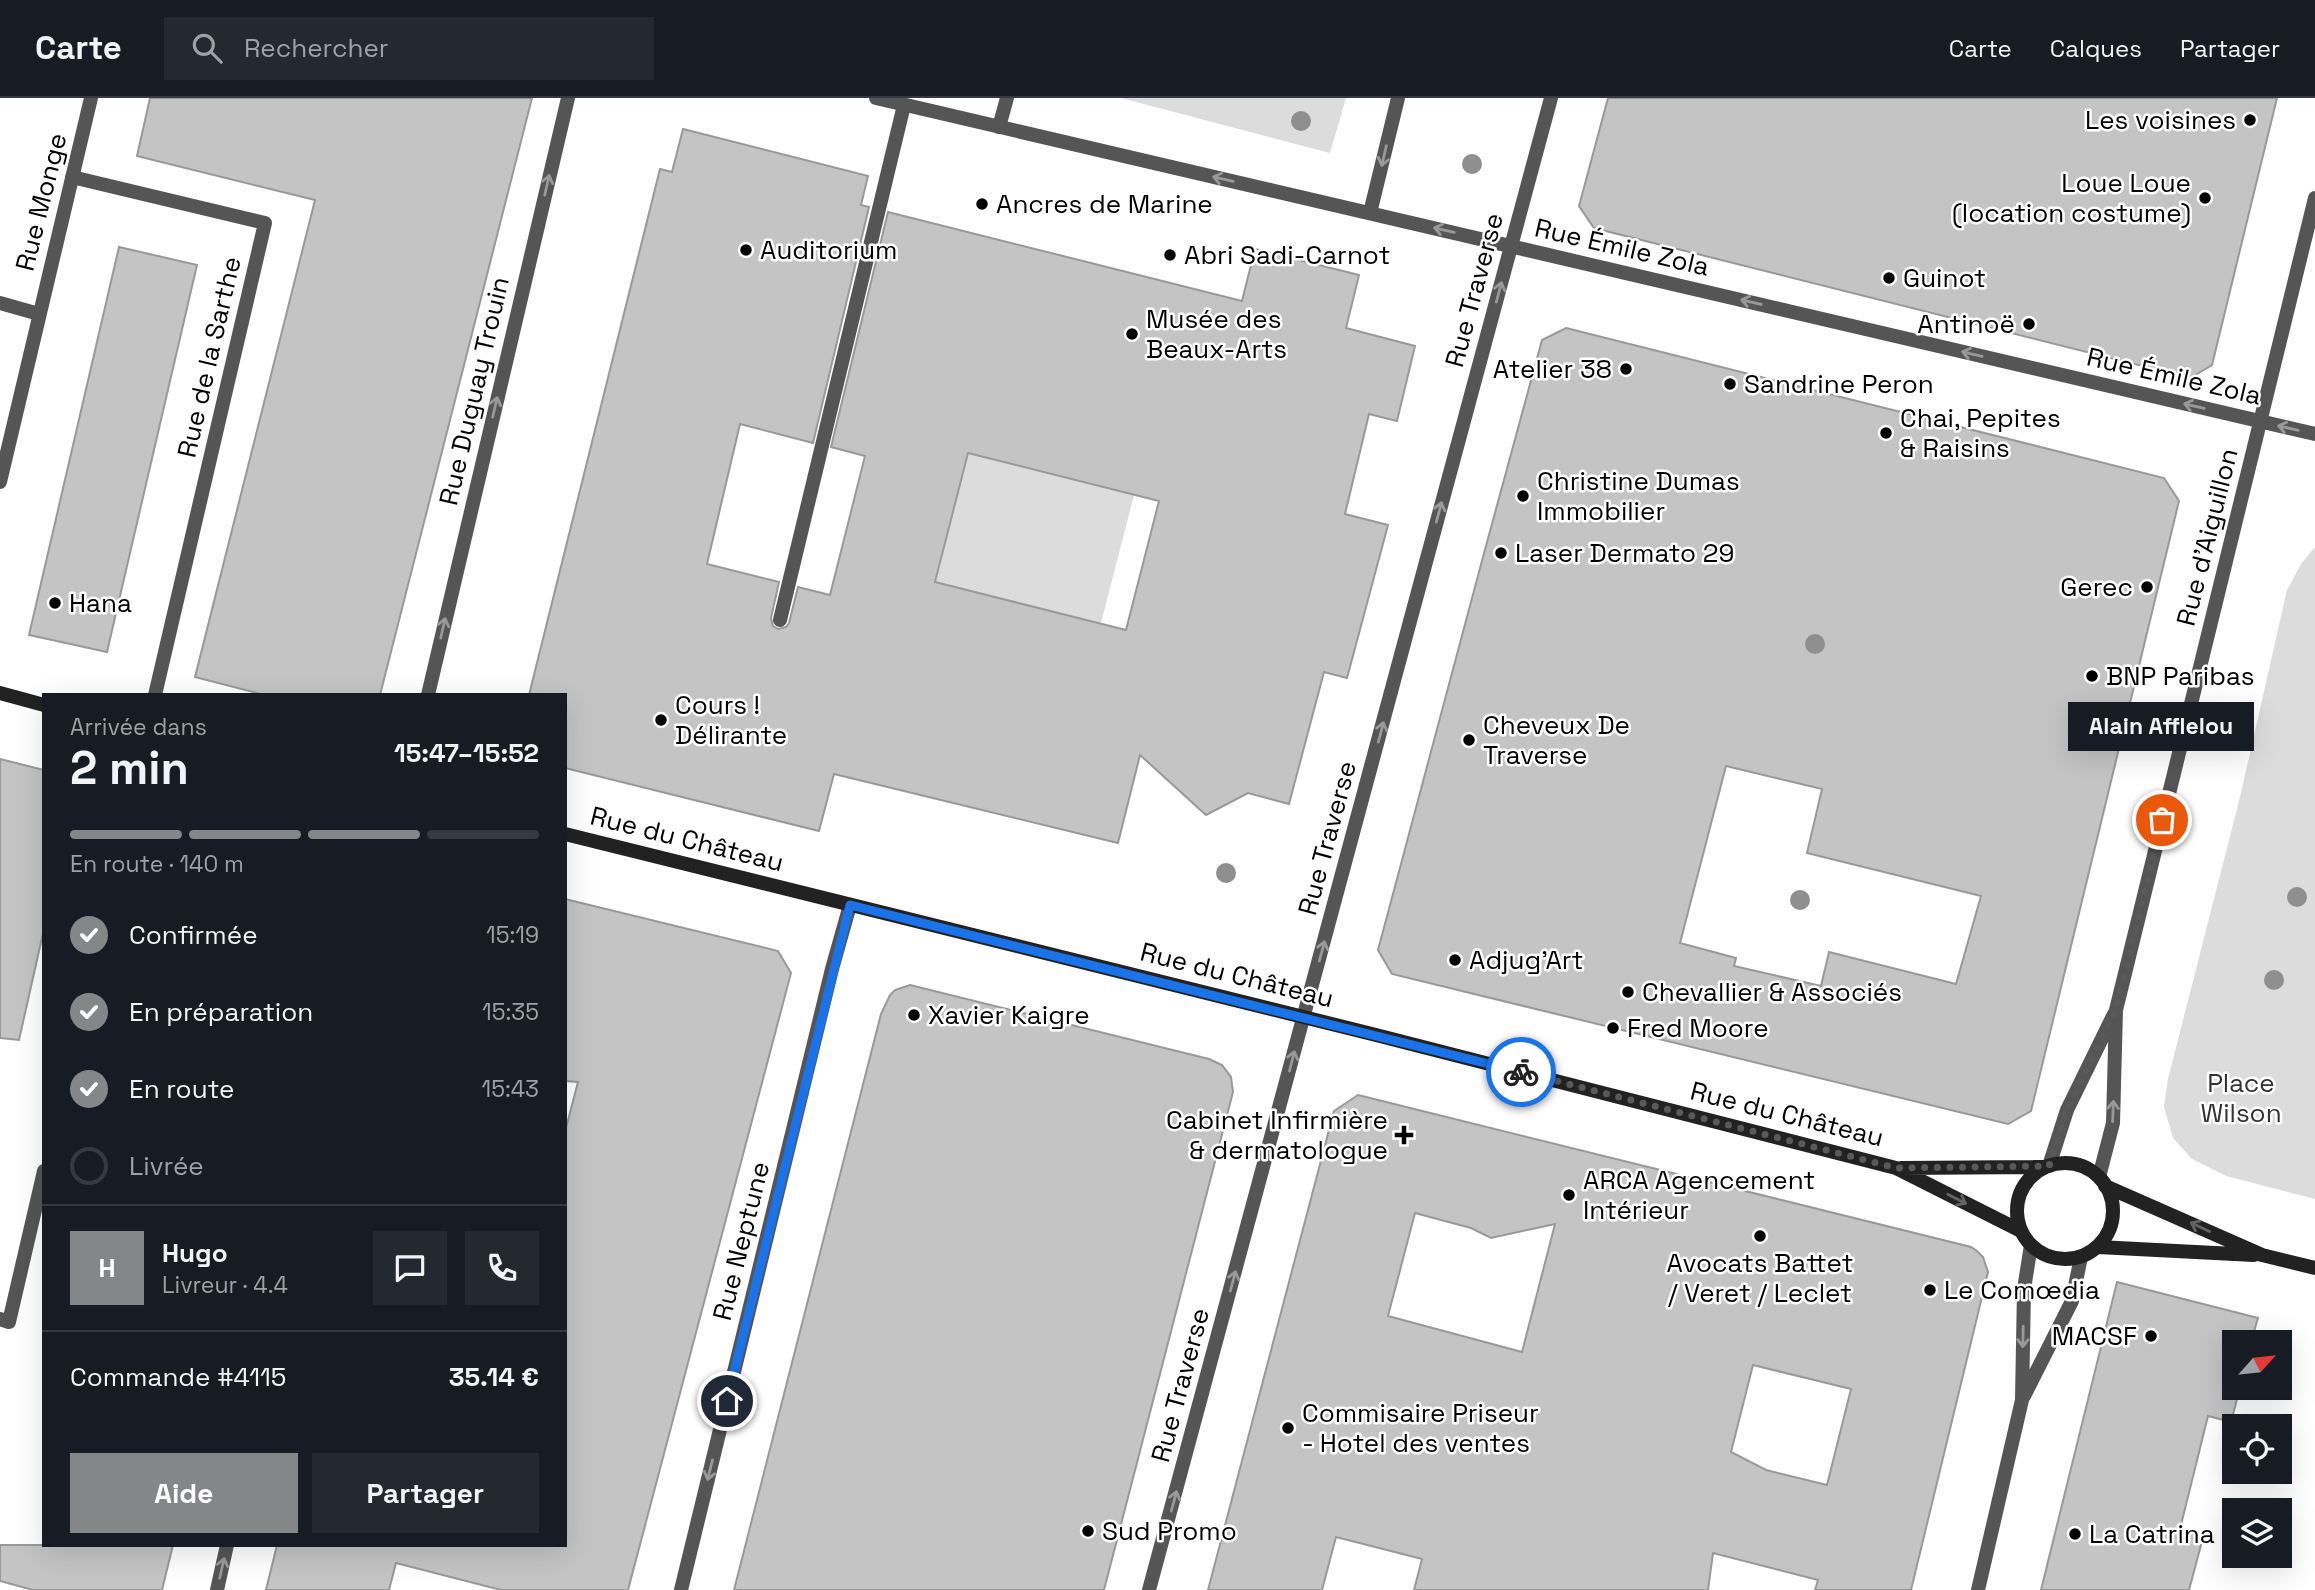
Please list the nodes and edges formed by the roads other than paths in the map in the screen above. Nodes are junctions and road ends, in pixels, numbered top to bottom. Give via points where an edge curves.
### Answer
1 (91, 98) edge
2 (568, 98) edge
3 (876, 98) edge
4 (1007, 98) edge
5 (1398, 98) edge
6 (1551, 98) edge
7 (904, 104) junction
8 (999, 127) junction
9 (72, 177) junction
10 (2315, 198) edge
11 (1370, 213) junction
12 (1511, 246) junction
13 (0, 303) edge
14 (39, 314) junction
15 (2260, 422) junction
16 (2315, 434) edge
17 (0, 482) edge
18 (780, 620) dead end
19 (0, 693) edge
20 (155, 693) edge
21 (428, 693) edge
22 (42, 704) edge
23 (567, 834) edge
24 (850, 905) junction
25 (2116, 1010) junction
26 (1304, 1017) junction
27 (2047, 1167) junction
28 (1896, 1168) junction
29 (42, 1180) edge
30 (2102, 1182) junction
31 (2021, 1231) junction
32 (2031, 1245) junction
33 (2098, 1247) junction
34 (2262, 1255) junction
35 (2081, 1257) junction
36 (2315, 1268) edge
37 (0, 1320) edge
38 (2022, 1400) junction
39 (227, 1547) edge
40 (217, 1590) edge
41 (681, 1590) edge
42 (1149, 1590) edge
43 (1978, 1590) edge

1 - 9 street, Rue Monge
21 -> 2 street, Rue Duguay Trouin
3 - 7 street, Rue Émile Zola
4 - 8 street
5 -> 11 street
6 - 12 street, Rue Traverse
7 - 8 street, Rue Émile Zola
7 - 18 street
11 -> 8 street, Rue Émile Zola
9 - 14 street, Rue Monge
9 - 20 street, Rue de la Sarthe via 265,223
10 - 15 street, Rue d'Aiguillon
12 -> 11 street, Rue Émile Zola
15 -> 12 street, Rue Émile Zola
26 -> 12 street, Rue Traverse
13 - 14 street
14 - 17 street, Rue Monge
16 -> 15 street, Rue Émile Zola
15 - 25 street, Rue d'Aiguillon
19 - 22 main road
23 - 24 main road, Rue du Château
24 - 26 main road, Rue du Château
24 -> 41 street, Rue Neptune
25 - 27 street, Rue d'Aiguillon via 2067,1110
30 -> 25 street, Rue d'Aiguillon via 2113,1123
26 - 28 main road, Rue du Château
42 -> 26 street, Rue Traverse
27 - 28 main road, Rue du Château
27 - 30 main road via 2063,1163 2083,1167
27 - 31 main road via 2029,1179 2019,1196
28 -> 31 main road, Rue du Château
29 - 37 street via 9,1322
30 - 33 main road via 2114,1212 2110,1231
34 -> 30 main road
31 - 32 main road
32 - 35 main road via 2045,1256
32 -> 38 street via 2024,1289
33 - 34 main road
33 - 35 main road
34 - 36 main road
35 - 38 street via 2072,1301
38 - 43 street
40 -> 39 street

